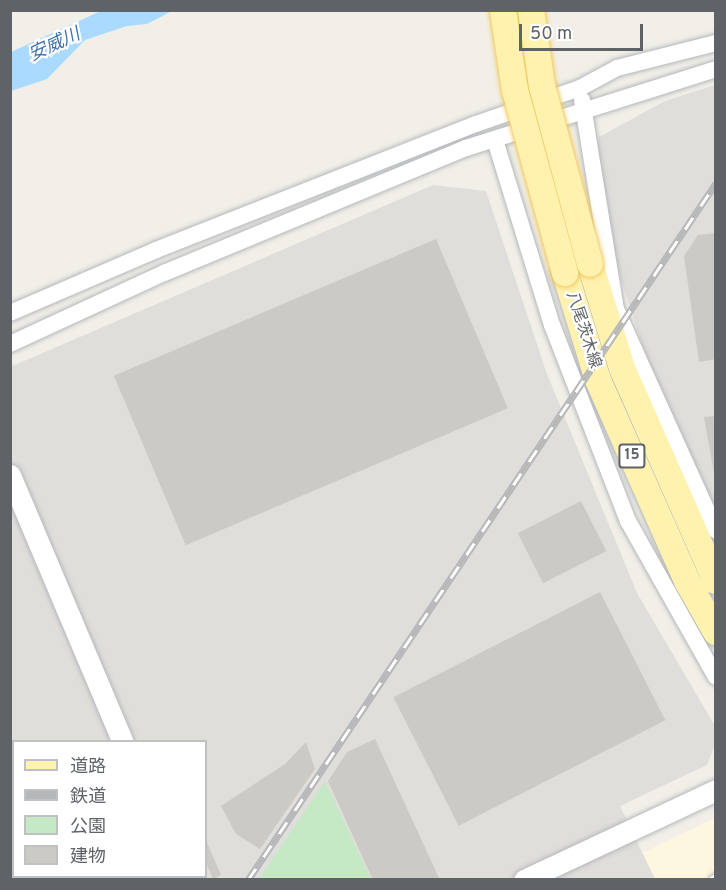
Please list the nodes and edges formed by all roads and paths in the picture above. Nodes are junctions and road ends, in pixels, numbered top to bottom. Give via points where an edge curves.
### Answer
1 (503, 10) edge
2 (531, 10) edge
3 (716, 43) edge
4 (716, 69) edge
5 (580, 88) junction
6 (583, 111) junction
7 (495, 140) junction
8 (10, 313) edge
9 (10, 344) edge
10 (10, 475) edge
11 (714, 524) edge
12 (716, 581) edge
13 (716, 632) edge
14 (716, 677) edge
15 (123, 740) edge
16 (716, 790) edge
17 (524, 879) edge

1 - 13 main road, 八尾茨木線 / 15, bridge via 515,90 598,380 687,581
2 - 12 main road, 八尾茨木線 / 15, bridge via 542,86 622,368
3 - 5 street via 617,68
4 - 6 street
5 - 6 street
5 - 8 street via 476,124 167,245
6 - 7 street
6 - 11 street via 616,309
7 - 9 street via 466,148 164,273
7 - 14 street via 552,325 628,521
10 - 15 street
16 - 17 street

